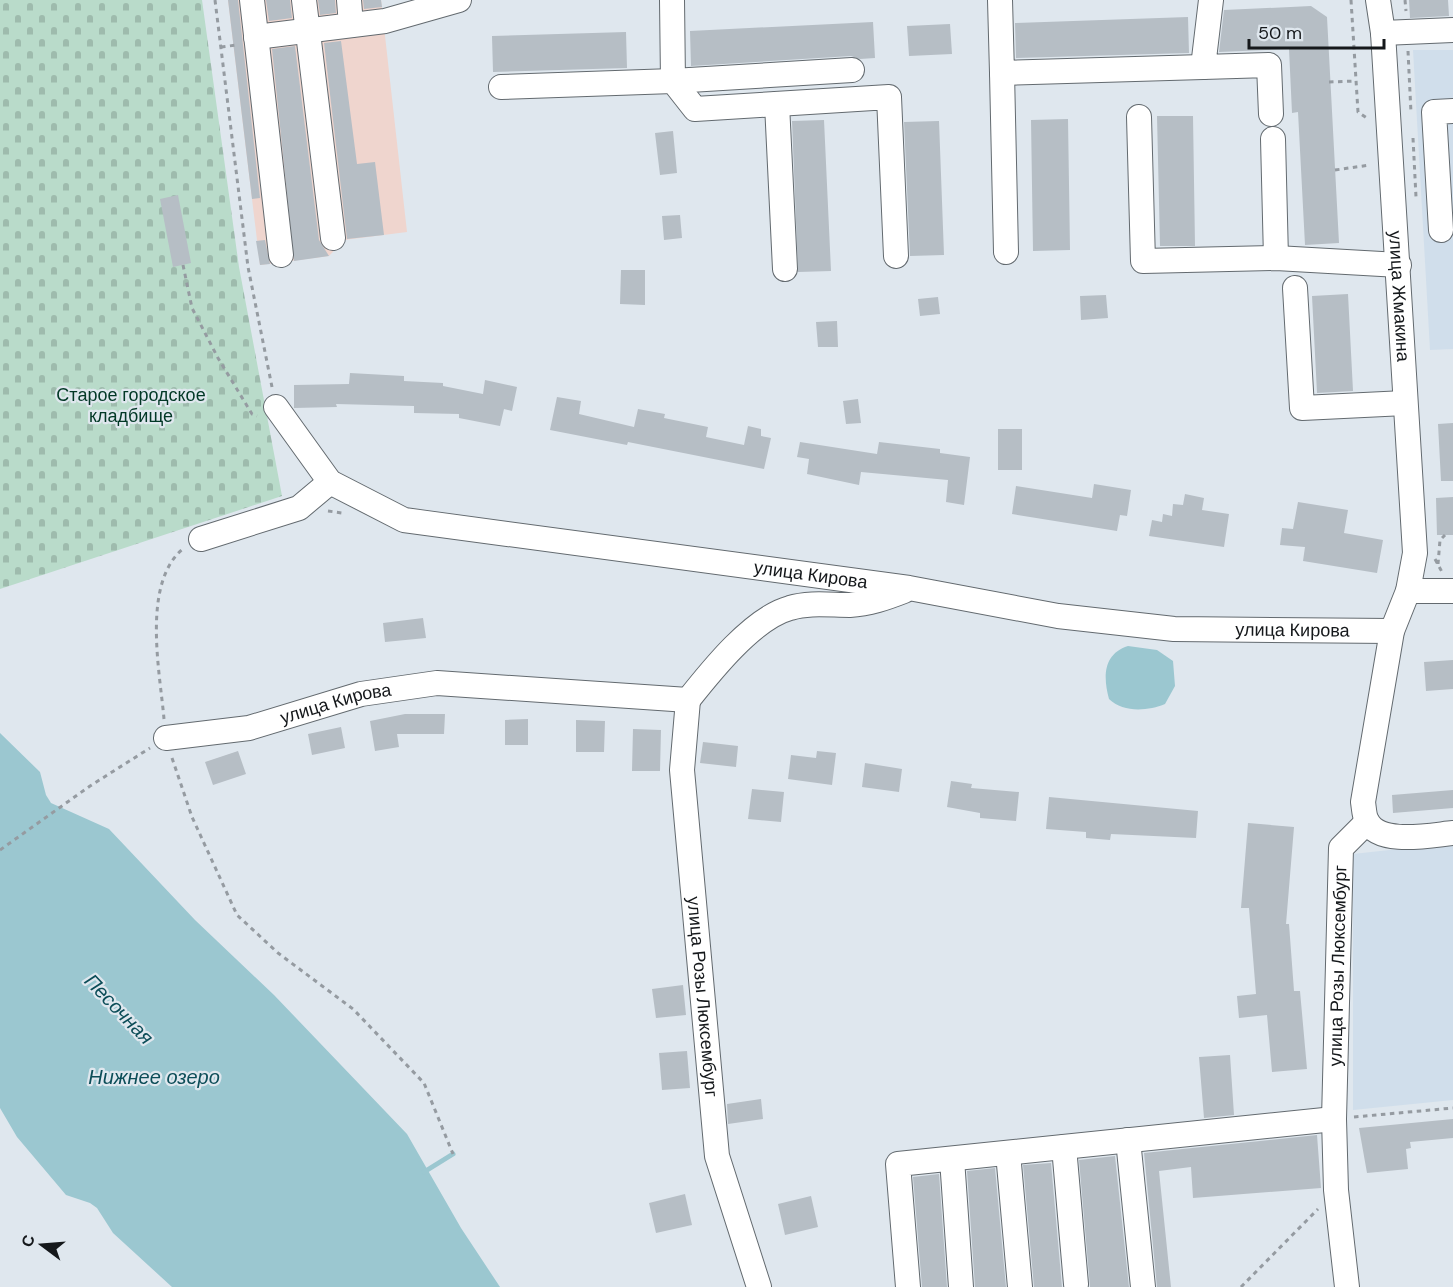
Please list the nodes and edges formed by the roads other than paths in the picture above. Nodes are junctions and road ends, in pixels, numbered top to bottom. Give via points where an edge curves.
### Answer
1 (252, 0) edge
2 (304, 0) edge
3 (348, 0) edge
4 (459, 0) edge
5 (672, 0) edge
6 (1000, 0) edge
7 (1211, 0) edge
8 (1378, 0) edge
9 (351, 25) junction
10 (1453, 30) edge
11 (307, 31) junction
12 (1383, 33) junction
13 (256, 37) junction
14 (1203, 67) junction
15 (852, 70) dead end
16 (1002, 73) junction
17 (673, 81) junction
18 (501, 87) dead end
19 (777, 104) junction
20 (1453, 111) edge
21 (1271, 114) dead end
22 (1139, 117) dead end
23 (1273, 139) dead end
24 (1441, 230) dead end
25 (333, 238) dead end
26 (1005, 252) dead end
27 (281, 255) dead end
28 (896, 256) dead end
29 (1276, 258) junction
30 (1399, 265) junction
31 (785, 268) dead end
32 (1295, 288) dead end
33 (1405, 403) junction
34 (269, 413) road end
35 (330, 482) junction
36 (201, 539) road end
37 (909, 588) junction
38 (1408, 591) junction
39 (1453, 591) edge
40 (1392, 631) junction
41 (688, 700) junction
42 (166, 738) road end
43 (1367, 822) junction
44 (1453, 833) edge
45 (1334, 1119) junction
46 (1128, 1140) junction
47 (1064, 1147) junction
48 (1008, 1153) junction
49 (952, 1159) junction
50 (1076, 1284) dead end
51 (759, 1287) edge
52 (908, 1287) edge
53 (962, 1287) edge
54 (1020, 1287) edge
55 (1143, 1287) edge
56 (1347, 1287) edge

1 - 13 street
2 - 11 street
3 - 9 street
4 - 9 street via 385,21
5 - 17 street
6 - 16 street
7 - 14 street
8 - 12 street, улица Жмакина
9 - 11 street
10 - 12 street
11 - 13 street
11 - 25 street
12 - 30 street, улица Жмакина
13 - 27 street
14 - 16 street
14 - 21 street via 1269,65
15 - 17 street
16 - 26 street
17 - 18 street
17 - 19 street via 695,109
19 - 28 street via 889,97
19 - 31 street
20 - 24 street via 1434,112
22 - 29 street via 1143,261
23 - 29 street
29 - 30 street
30 - 33 street, улица Жмакина
32 - 33 street via 1302,408
33 - 38 street, улица Жмакина via 1415,553
34 - 35 street, улица Кирова
35 - 36 street via 299,508
35 - 37 street, улица Кирова via 405,520
37 - 40 street, улица Кирова via 1058,616 1174,629
37 - 41 street via 882,600 799,606 773,616 720,660
38 - 39 street
38 - 40 street
40 - 43 street via 1363,802
41 - 42 street, улица Кирова via 436,683 361,694 249,728
41 - 51 street, улица Розы Люксембург via 682,770 717,1156
43 - 44 street via 1391,837
43 - 45 street, улица Розы Люксембург via 1341,848
45 - 46 street
45 - 56 street, улица Розы Люксембург via 1336,1190
46 - 47 street
46 - 55 street
47 - 48 street
47 - 50 street
48 - 49 street
48 - 54 street
49 - 52 street via 898,1164
49 - 53 street

